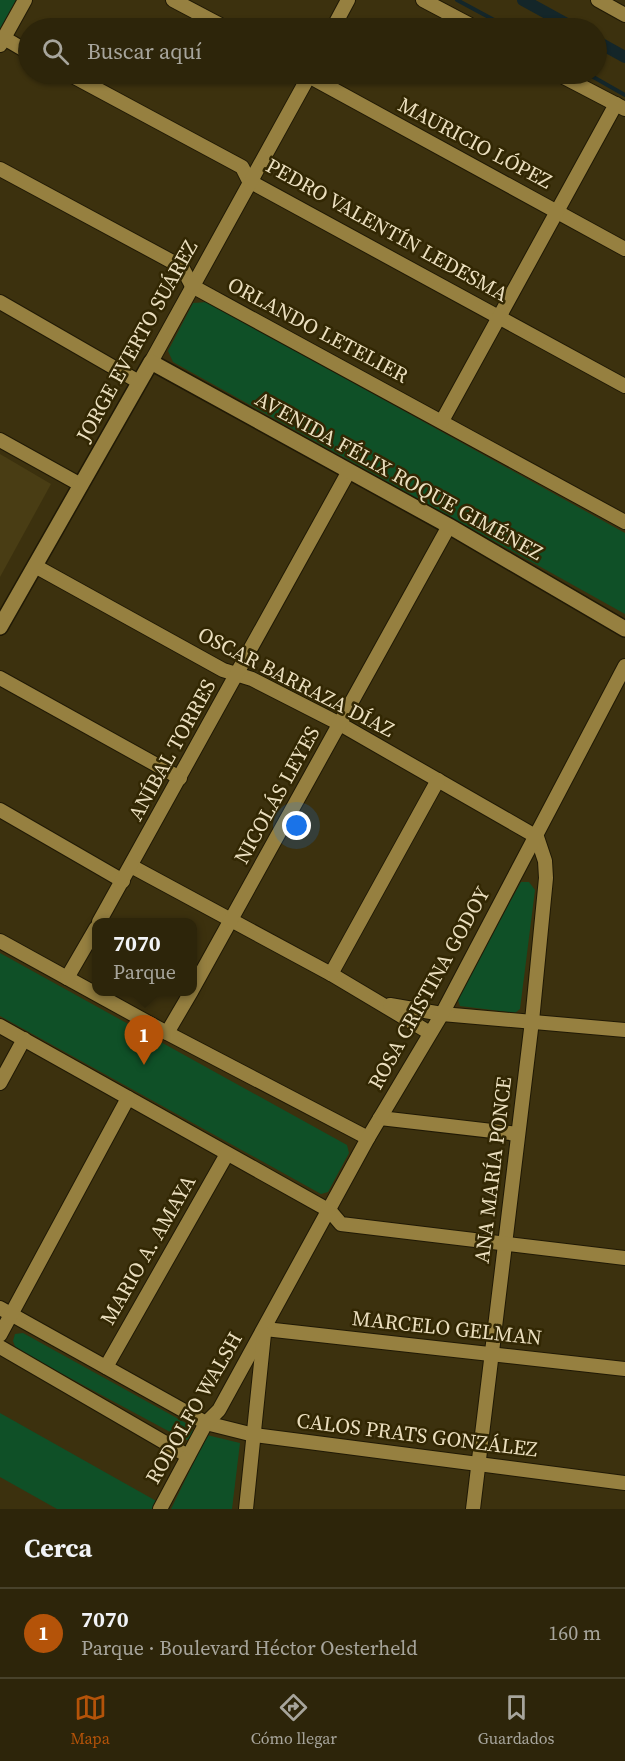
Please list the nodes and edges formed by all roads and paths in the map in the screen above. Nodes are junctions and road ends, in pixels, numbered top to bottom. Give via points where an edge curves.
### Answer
1 (25, 0) edge
2 (173, 0) edge
3 (348, 0) edge
4 (423, 0) edge
5 (598, 0) edge
6 (625, 15) edge
7 (207, 18) edge
8 (338, 18) edge
9 (457, 18) edge
10 (2, 42) edge
11 (18, 48) edge
12 (88, 84) edge
13 (303, 84) edge
14 (324, 84) edge
15 (577, 84) edge
16 (621, 107) edge
17 (0, 169) edge
18 (249, 181) junction
19 (558, 212) junction
20 (625, 249) edge
21 (192, 286) junction
22 (0, 302) edge
23 (500, 316) junction
24 (151, 362) junction
25 (140, 382) junction
26 (625, 386) edge
27 (442, 421) junction
28 (0, 440) edge
29 (349, 471) junction
30 (81, 485) junction
31 (625, 522) edge
32 (449, 526) junction
33 (35, 566) junction
34 (0, 627) edge
35 (625, 629) edge
36 (625, 666) edge
37 (238, 674) junction
38 (0, 678) edge
39 (340, 724) junction
40 (180, 777) junction
41 (438, 780) junction
42 (0, 810) edge
43 (537, 837) junction
44 (131, 866) junction
45 (123, 881) junction
46 (101, 918) edge
47 (232, 920) junction
48 (92, 935) edge
49 (0, 941) edge
50 (331, 974) junction
51 (67, 978) junction
52 (197, 981) edge
53 (92, 992) edge
54 (100, 996) edge
55 (188, 996) edge
56 (381, 1004) junction
57 (442, 1014) junction
58 (532, 1022) junction
59 (0, 1026) edge
60 (625, 1030) edge
61 (167, 1033) junction
62 (430, 1033) junction
63 (24, 1039) junction
64 (0, 1083) edge
65 (128, 1098) junction
66 (380, 1118) junction
67 (518, 1134) junction
68 (368, 1138) junction
69 (227, 1154) junction
70 (330, 1211) junction
71 (505, 1244) junction
72 (625, 1258) edge
73 (5, 1311) edge
74 (265, 1329) junction
75 (0, 1335) edge
76 (0, 1347) edge
77 (492, 1353) junction
78 (106, 1367) junction
79 (625, 1369) edge
80 (206, 1423) junction
81 (254, 1435) junction
82 (188, 1456) junction
83 (479, 1464) junction
84 (625, 1483) edge
85 (160, 1509) edge
86 (246, 1509) edge
87 (473, 1509) edge

1 - 10 street
2 - 7 street
3 - 8 street
4 - 9 street
5 - 6 street
10 - 11 street
12 - 18 street, PEDRO VALENTÍN LEDESMA via 242,167
13 - 18 street, JORGE EVERTO SUÁREZ
14 - 19 street, MAURICIO LÓPEZ
15 - 16 street
16 - 19 street
17 - 21 street, ORLANDO LETELIER via 182,267
18 - 21 street, JORGE EVERTO SUÁREZ
18 - 23 street, PEDRO VALENTÍN LEDESMA
19 - 20 street, MAURICIO LÓPEZ
19 - 23 street
21 - 24 street, JORGE EVERTO SUÁREZ
21 - 27 street, ORLANDO LETELIER
22 - 25 street
23 - 26 street, PEDRO VALENTÍN LEDESMA
23 - 27 street
24 - 25 street, JORGE EVERTO SUÁREZ
24 - 29 street, AVENIDA FÉLIX ROQUE GIMÉNEZ
25 - 30 street, JORGE EVERTO SUÁREZ
27 - 31 street, ORLANDO LETELIER
28 - 30 street
29 - 32 street, AVENIDA FÉLIX ROQUE GIMÉNEZ
29 - 37 street, ANÍBAL TORRES
30 - 33 street, JORGE EVERTO SUÁREZ
32 - 35 street, AVENIDA FÉLIX ROQUE GIMÉNEZ
32 - 39 street, NICOLÁS LEYES
33 - 34 street, JORGE EVERTO SUÁREZ
33 - 37 street, OSCAR BARRAZA DÍAZ via 223,670
36 - 43 street, ROSA CRISTINA GODOY
37 - 39 street, OSCAR BARRAZA DÍAZ
37 - 40 street, ANÍBAL TORRES
38 - 40 street
39 - 41 street, OSCAR BARRAZA DÍAZ
39 - 47 street, NICOLÁS LEYES
40 - 44 street, ANÍBAL TORRES
41 - 43 street, OSCAR BARRAZA DÍAZ
41 - 50 street
42 - 45 street
43 - 57 street, ROSA CRISTINA GODOY
43 - 58 street, ANA MARÍA PONCE via 546,878
44 - 45 street, ANÍBAL TORRES
44 - 47 street
45 - 46 street, ANÍBAL TORRES
47 - 50 street
47 - 52 street, NICOLÁS LEYES
48 - 51 street
49 - 51 street
50 - 56 street
51 - 53 street
54 - 61 street
55 - 61 street, NICOLÁS LEYES
56 - 57 street
56 - 62 street
57 - 58 street
57 - 62 street, ROSA CRISTINA GODOY
58 - 60 street
58 - 67 street, ANA MARÍA PONCE
59 - 63 street
61 - 68 street
62 - 66 street, ROSA CRISTINA GODOY
63 - 64 street
63 - 65 street
65 - 69 street
65 - 73 street
66 - 67 street
66 - 68 street, ROSA CRISTINA GODOY
67 - 71 street, ANA MARÍA PONCE
68 - 70 street, ROSA CRISTINA GODOY
69 - 70 street
69 - 78 street, MARIO A. AMAYA
70 - 71 street via 340,1224
70 - 74 street, ROSA CRISTINA GODOY
71 - 72 street
71 - 77 street, ANA MARÍA PONCE
73 - 75 street
73 - 78 street, CALOS PRATS GONZÁLEZ
74 - 77 street, MARCELO GELMAN
74 - 80 street, RODOLFO WALSH via 219,1410
74 - 81 street
76 - 82 street
77 - 79 street, MARCELO GELMAN
77 - 83 street, ANA MARÍA PONCE
78 - 80 street, CALOS PRATS GONZÁLEZ
80 - 81 street, CALOS PRATS GONZÁLEZ
80 - 82 street, RODOLFO WALSH
81 - 83 street, CALOS PRATS GONZÁLEZ
81 - 86 street
82 - 85 street, RODOLFO WALSH
83 - 84 street, CALOS PRATS GONZÁLEZ
83 - 87 street, ANA MARÍA PONCE

